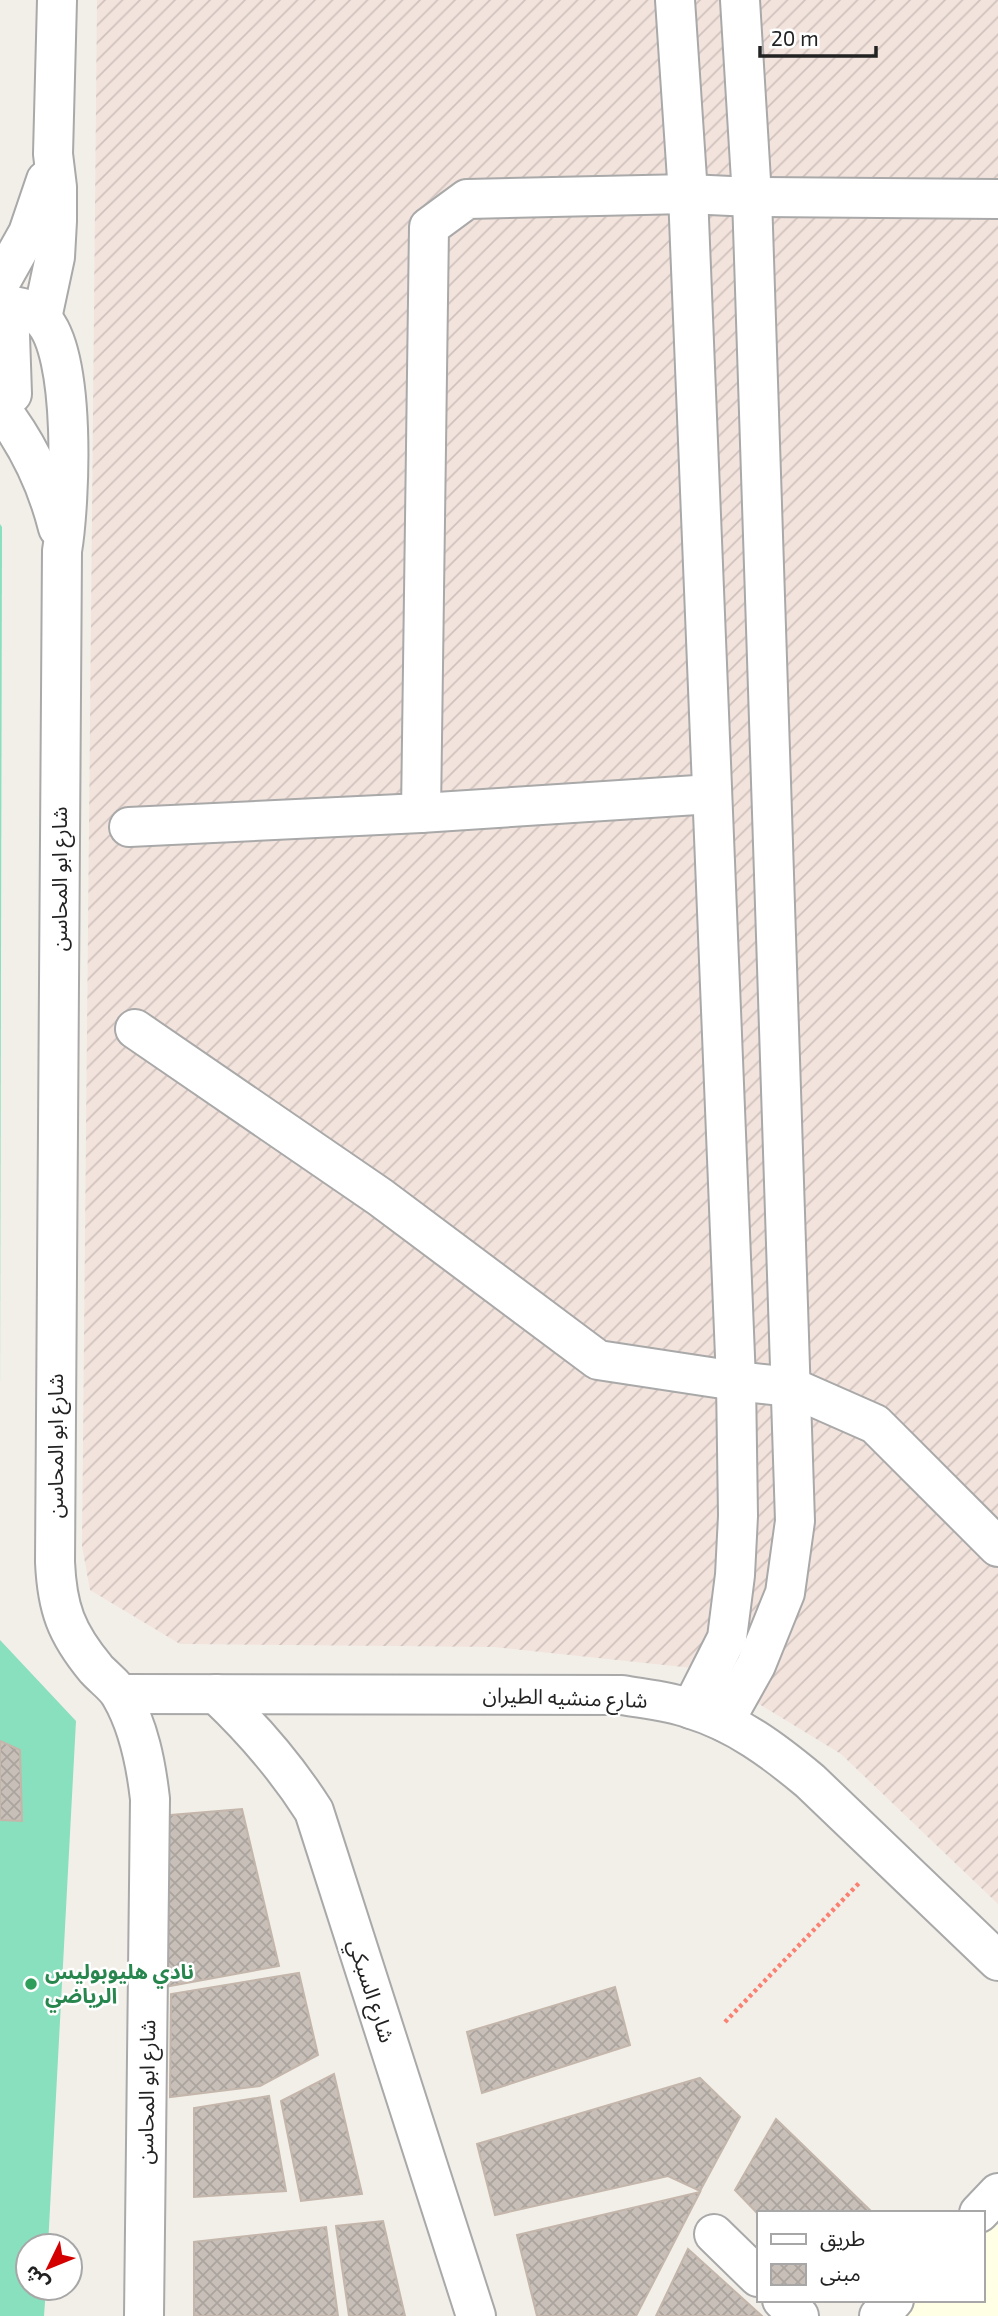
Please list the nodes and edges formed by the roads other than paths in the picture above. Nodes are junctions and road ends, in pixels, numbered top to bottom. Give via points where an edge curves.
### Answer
1 (57, 0) edge
2 (675, 0) edge
3 (740, 0) edge
4 (53, 154) junction
5 (688, 194) junction
6 (752, 197) junction
7 (998, 199) edge
8 (13, 303) edge
9 (64, 383) junction
10 (4, 400) edge
11 (62, 551) junction
12 (712, 794) junction
13 (421, 813) junction
14 (129, 827) dead end
15 (135, 1029) dead end
16 (736, 1381) junction
17 (791, 1387) junction
18 (998, 1547) edge
19 (216, 1694) junction
20 (121, 1695) junction
21 (707, 1715) junction
22 (998, 1961) edge
23 (998, 2193) edge
24 (981, 2211) edge
25 (714, 2234) dead end
26 (757, 2276) edge
27 (784, 2302) edge
28 (892, 2302) edge
29 (144, 2316) edge
30 (476, 2316) edge
31 (799, 2316) edge
32 (879, 2316) edge

1 - 4 street
2 - 5 street
3 - 6 street
4 - 8 street via 28,233
4 - 8 street via 55,257
5 - 6 street
5 - 12 street
5 - 13 street via 467,199 429,227
6 - 7 street
6 - 17 street
8 - 9 street, شارع ابو المحاسن via 52,335
8 - 10 street
9 - 10 street
9 - 11 street, شارع ابو المحاسن via 69,487
10 - 11 street, شارع ابو المحاسن via 43,481
11 - 20 street, شارع ابو المحاسن via 57,1592 65,1622 81,1651
12 - 13 street
12 - 16 street
13 - 14 street
15 - 16 street via 380,1197 598,1360
16 - 17 street
16 - 21 street via 735,1575 727,1638
17 - 18 street via 874,1424
17 - 21 street via 796,1521 785,1594 756,1665
19 - 20 street, شارع منشيه الطيران
19 - 21 street, شارع منشيه الطيران via 622,1695
19 - 30 street, شارع السبكي via 270,1749 314,1811
20 - 29 street, شارع ابو المحاسن via 146,1762 150,1799
21 - 22 street, شارع منشيه الطيران via 755,1738 784,1759
23 - 24 street
25 - 26 street
27 - 31 street
28 - 32 street

